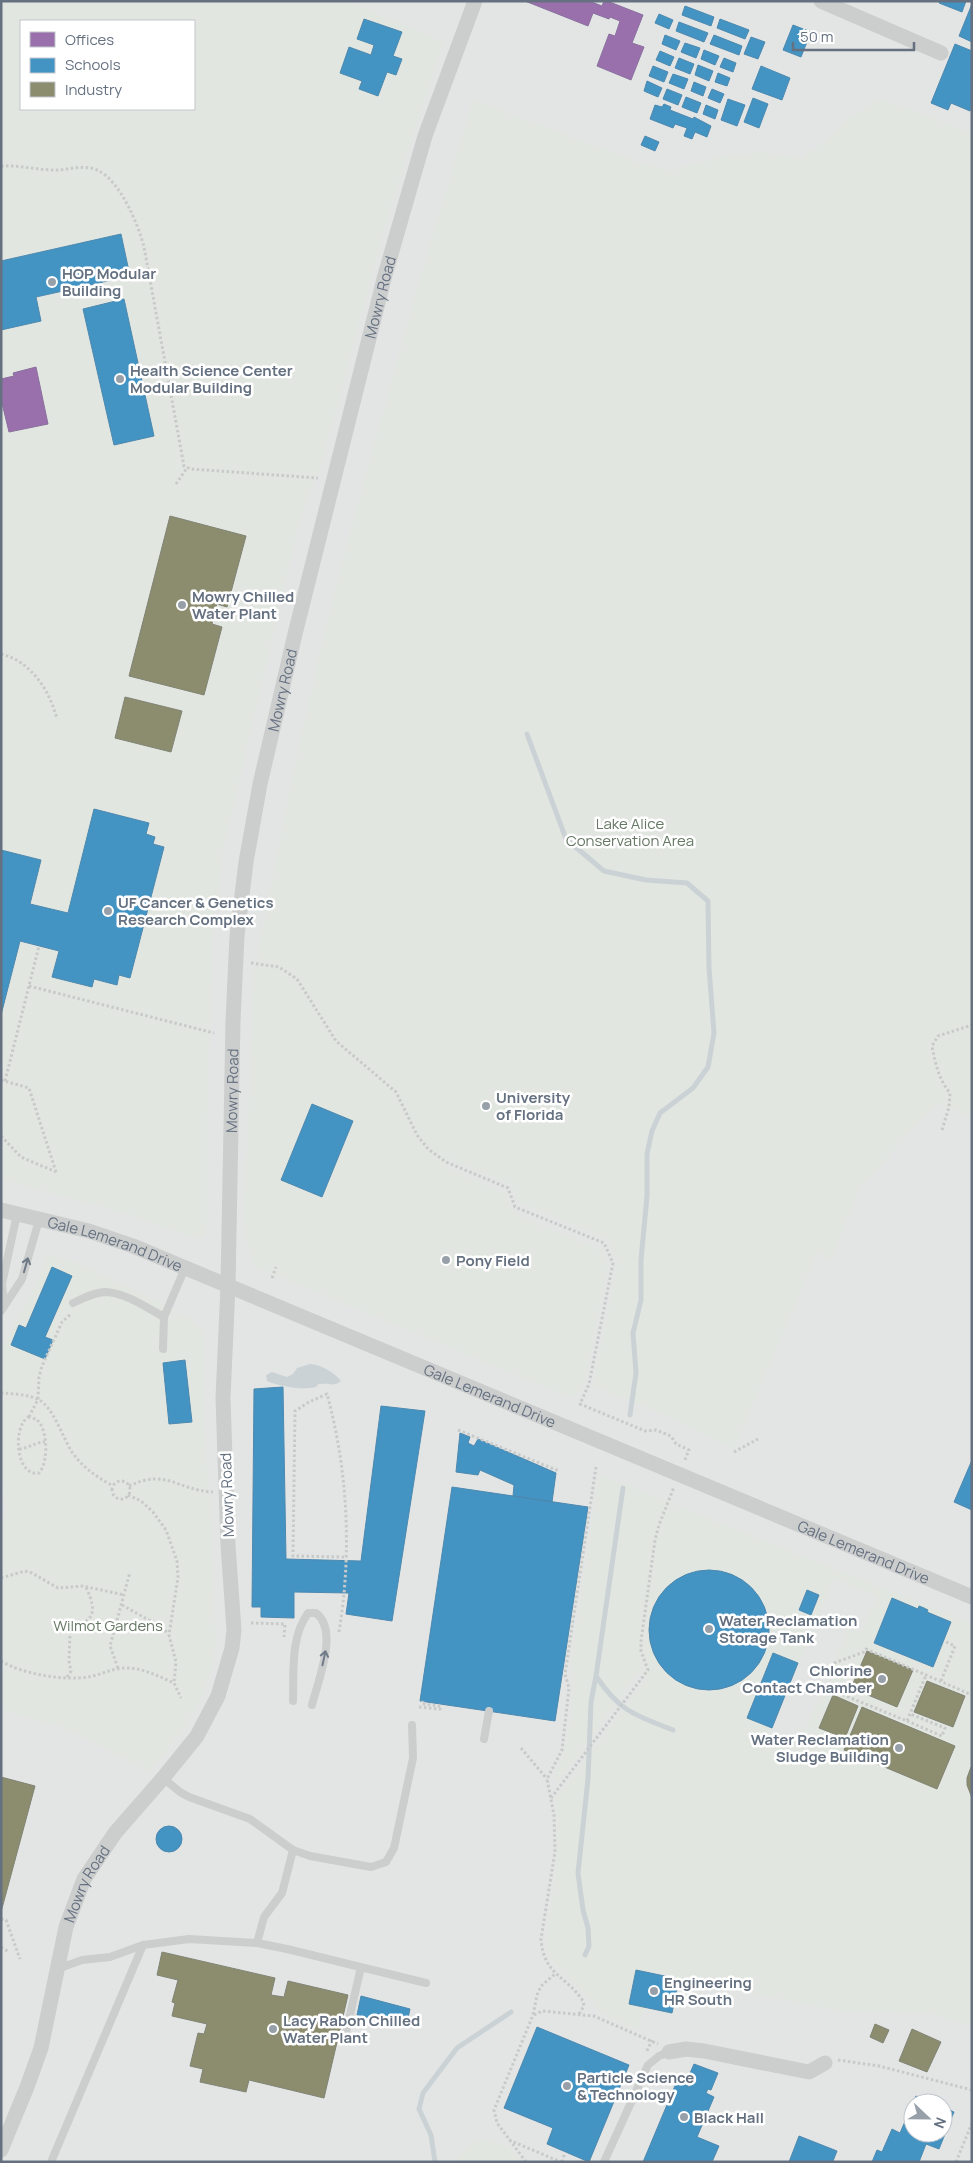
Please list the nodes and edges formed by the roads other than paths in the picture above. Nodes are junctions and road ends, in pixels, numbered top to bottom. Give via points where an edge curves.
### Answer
1 (821, 1) edge
2 (473, 2) edge
3 (940, 53) dead end
4 (1, 1210) edge
5 (17, 1214) junction
6 (39, 1220) junction
7 (185, 1268) junction
8 (228, 1286) junction
9 (72, 1302) dead end
10 (3, 1308) edge
11 (164, 1317) junction
12 (162, 1349) dead end
13 (972, 1597) edge
14 (293, 1701) dead end
15 (312, 1706) dead end
16 (489, 1711) dead end
17 (412, 1725) dead end
18 (484, 1739) dead end
19 (163, 1778) junction
20 (293, 1850) junction
21 (257, 1943) junction
22 (143, 1945) junction
23 (362, 1967) junction
24 (58, 1969) junction
25 (426, 1983) dead end
26 (344, 2041) dead end
27 (669, 2052) joint
28 (825, 2063) road end
29 (1, 2150) edge
30 (51, 2162) edge
31 (604, 2162) edge

1 - 3 street
2 - 8 street, Mowry Road via 425,136 388,266 327,500 260,784 242,887 236,963
4 - 5 street, Gale Lemerand Drive
5 - 6 street, Gale Lemerand Drive
5 - 10 lane via 2,1284
6 - 7 street, Gale Lemerand Drive via 88,1231
10 -> 6 lane via 22,1279
7 - 8 street, Gale Lemerand Drive
7 - 11 lane
8 - 13 street, Gale Lemerand Drive
8 - 19 street, Mowry Road via 223,1398 234,1630 232,1648 209,1715 197,1736
9 - 11 lane via 106,1292
11 - 12 lane
15 -> 14 lane via 328,1633 323,1618 316,1612 308,1613 297,1637
16 - 18 lane
17 - 20 lane via 413,1758 394,1848 386,1862 364,1867
19 - 20 lane via 189,1797 250,1820
19 - 24 street, Mowry Road via 115,1832 84,1879 66,1927
20 - 21 lane via 282,1893 264,1917
21 - 22 lane via 189,1939
21 - 23 lane
22 - 24 lane via 110,1957 82,1960
22 - 30 lane
23 - 25 lane
23 - 26 lane
24 - 29 street, Mowry Road via 40,2048
27 - 28 street via 686,2049 704,2051 809,2072
27 - 31 lane via 648,2065

